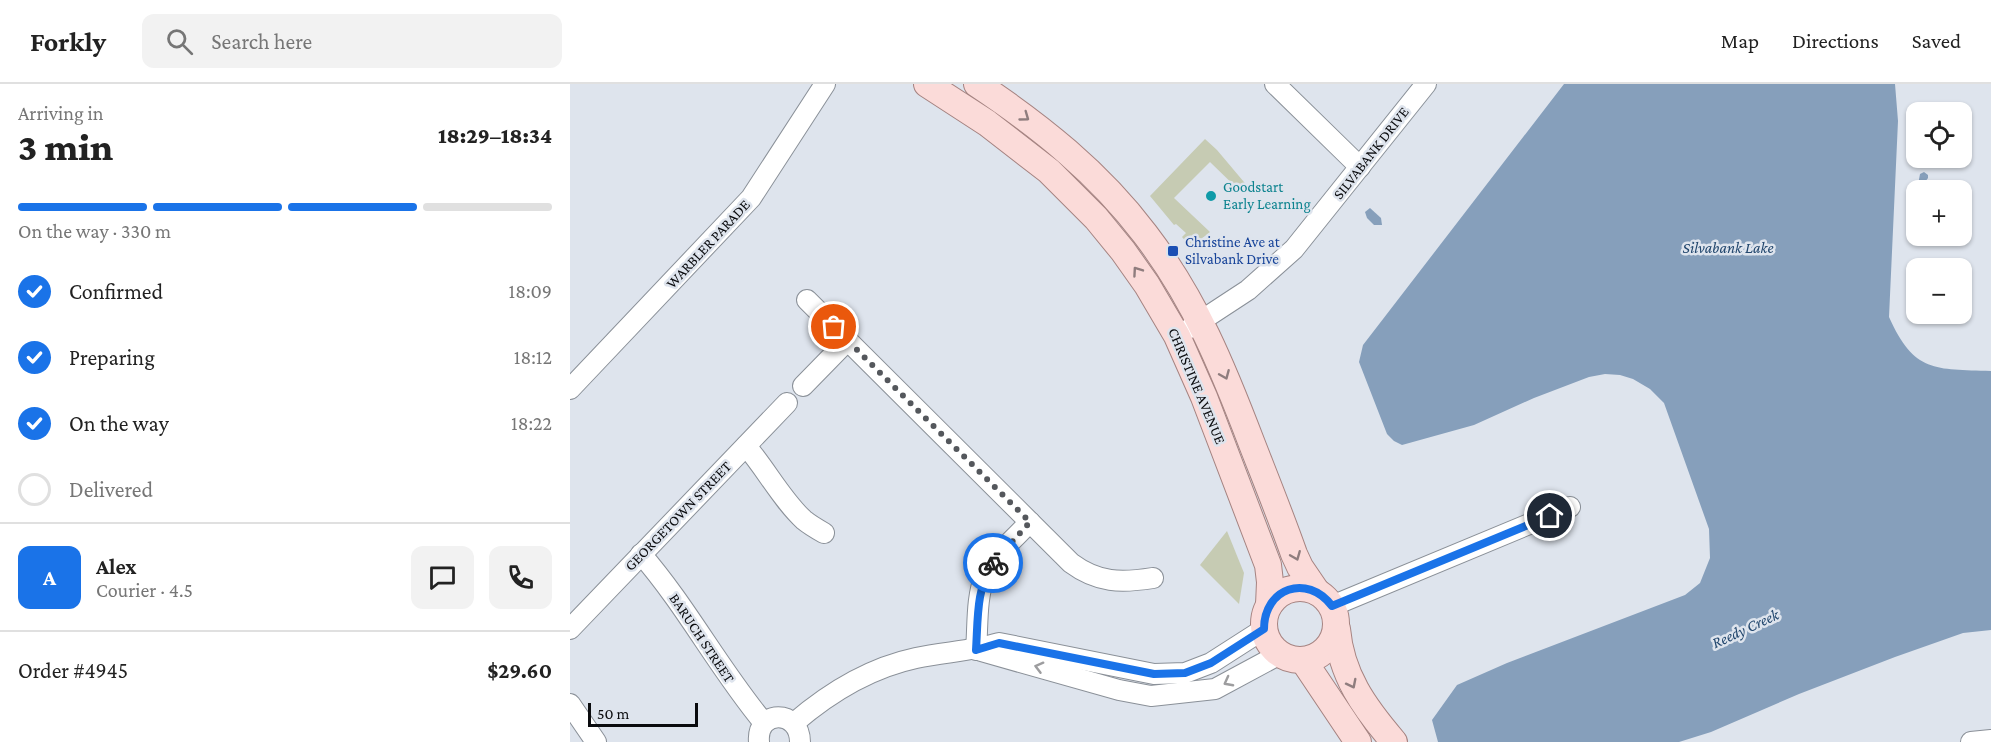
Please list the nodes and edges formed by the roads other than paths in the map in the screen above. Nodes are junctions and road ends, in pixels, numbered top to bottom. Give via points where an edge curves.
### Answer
1 (825, 84) edge
2 (927, 84) edge
3 (977, 84) edge
4 (1275, 84) edge
5 (1426, 84) edge
6 (1002, 100) junction
7 (987, 123) junction
8 (1360, 167) junction
9 (807, 300) dead end
10 (1200, 322) junction
11 (1178, 336) junction
12 (847, 340) junction
13 (803, 386) dead end
14 (570, 389) edge
15 (787, 403) dead end
16 (746, 446) junction
17 (1570, 507) dead end
18 (1030, 522) junction
19 (824, 533) dead end
20 (641, 554) junction
21 (1153, 578) dead end
22 (1329, 609) junction
23 (1267, 617) junction
24 (570, 628) edge
25 (976, 650) junction
26 (1292, 657) junction
27 (570, 704) edge
28 (764, 723) junction
29 (797, 733) edge
30 (1991, 740) edge
31 (596, 742) edge
32 (759, 742) edge
33 (1358, 742) edge
34 (1394, 742) edge
35 (1971, 742) edge

1 - 14 street, WARBLER PARADE via 751,198
2 - 7 main road, CHRISTINE AVENUE
3 - 6 main road, CHRISTINE AVENUE
4 - 8 street
5 - 8 street, SILVABANK DRIVE
6 - 7 main road
6 -> 10 main road, CHRISTINE AVENUE via 1063,147 1112,195 1155,248
11 -> 7 main road, CHRISTINE AVENUE via 1147,285 1096,218 1049,171
8 - 10 street, SILVABANK DRIVE via 1294,249 1263,278
9 - 12 street
10 - 11 street, SILVABANK DRIVE
10 -> 22 main road, CHRISTINE AVENUE via 1226,375 1297,561
11 - 23 main road, CHRISTINE AVENUE via 1268,565
12 - 13 street
12 - 18 street
15 - 16 street, GEORGETOWN STREET
16 - 19 street via 789,504
16 - 20 street, GEORGETOWN STREET
17 - 22 street
18 - 21 street via 1084,573 1114,581
18 - 25 street via 985,575
20 - 24 street, GEORGETOWN STREET
20 - 28 street, BARUCH STREET via 660,575 740,695
22 - 23 main road via 1305,588 1293,588 1281,593
22 - 26 main road via 1333,641 1315,657
22 -> 34 main road, CHRISTINE AVENUE via 1350,683
23 - 25 street via 1211,663 1185,673 1154,674 999,643
23 - 26 main road via 1267,638
26 -> 25 street via 1215,689 1150,696
25 - 29 street via 918,657 857,679 815,704
26 - 33 main road
27 - 31 street
28 - 29 street via 784,717
28 - 32 street via 758,733
30 - 35 street

